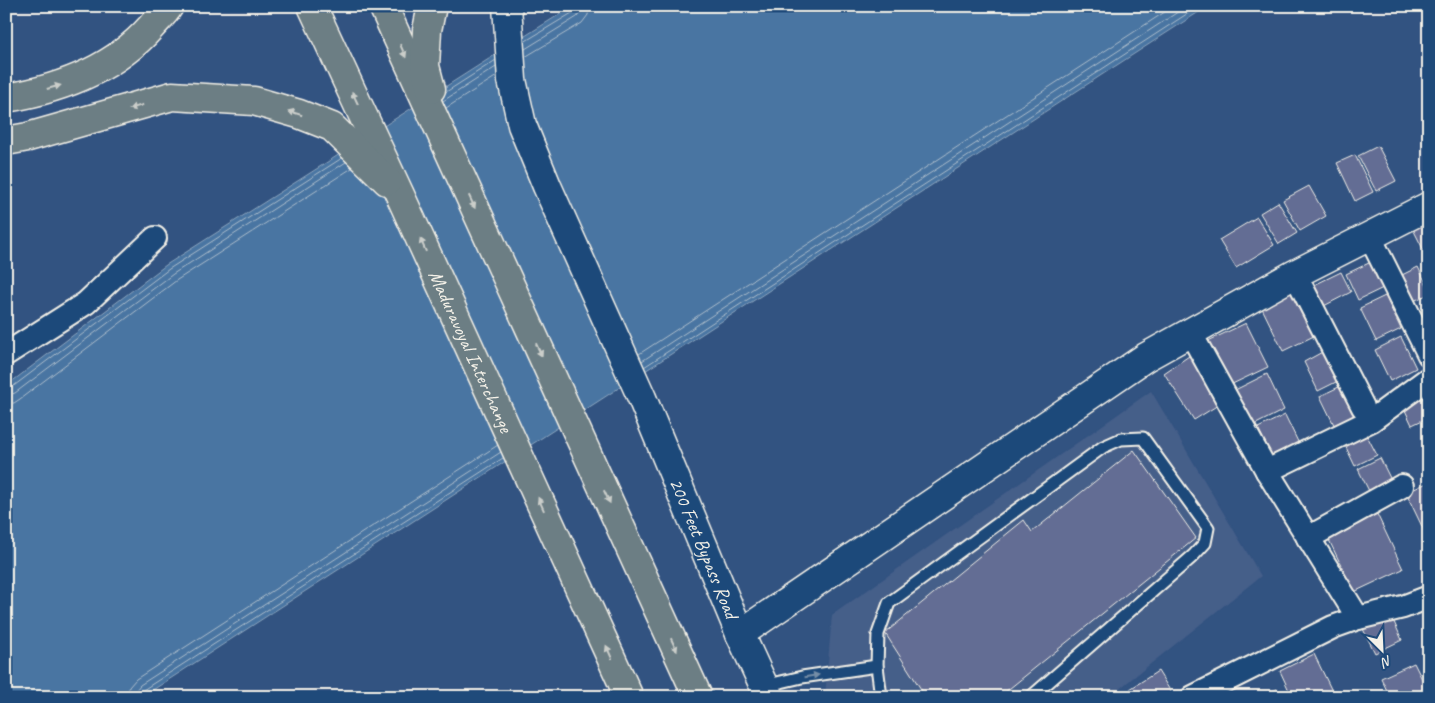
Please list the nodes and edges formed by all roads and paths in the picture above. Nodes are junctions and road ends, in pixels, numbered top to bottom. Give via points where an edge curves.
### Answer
1 (169, 6) edge
2 (312, 6) edge
3 (383, 6) edge
4 (432, 6) edge
5 (508, 18) edge
6 (6, 98) edge
7 (6, 141) edge
8 (452, 158) junction
9 (400, 195) junction
10 (1429, 206) edge
11 (1370, 236) junction
12 (155, 238) dead end
13 (1295, 274) junction
14 (1190, 332) junction
15 (6, 354) edge
16 (1429, 355) edge
17 (1429, 378) edge
18 (1363, 407) dead end
19 (1267, 471) junction
20 (1402, 486) dead end
21 (1308, 538) junction
22 (1429, 597) edge
23 (1358, 618) junction
24 (740, 634) junction
25 (877, 666) junction
26 (759, 693) edge
27 (629, 697) edge
28 (698, 697) edge
29 (881, 697) edge
30 (1031, 697) edge
31 (1193, 697) edge

6 -> 1 highway via 72,82 107,64 139,40
9 -> 2 highway, Maduravoyal Interchange
3 -> 8 highway
4 - 8 highway via 425,66
5 - 24 street, 200 Feet Bypass Road via 512,80 522,125 642,398
9 -> 7 highway via 332,127 254,101 172,96
8 -> 28 highway
27 -> 9 highway, Maduravoyal Interchange
10 - 11 street
11 - 13 street
11 - 16 street
12 - 15 street via 86,303
13 - 14 street
13 - 18 street
14 - 19 street
14 - 24 street via 1146,357
17 - 19 street via 1372,420
19 - 21 street
20 - 21 street
21 - 23 street
22 - 23 street
23 - 31 street via 1332,627
24 - 26 street, 200 Feet Bypass Road
26 -> 25 lane via 802,678
25 - 29 lane
25 - 30 lane via 878,634 889,603 1104,447 1121,439 1143,438 1208,528 1205,543

